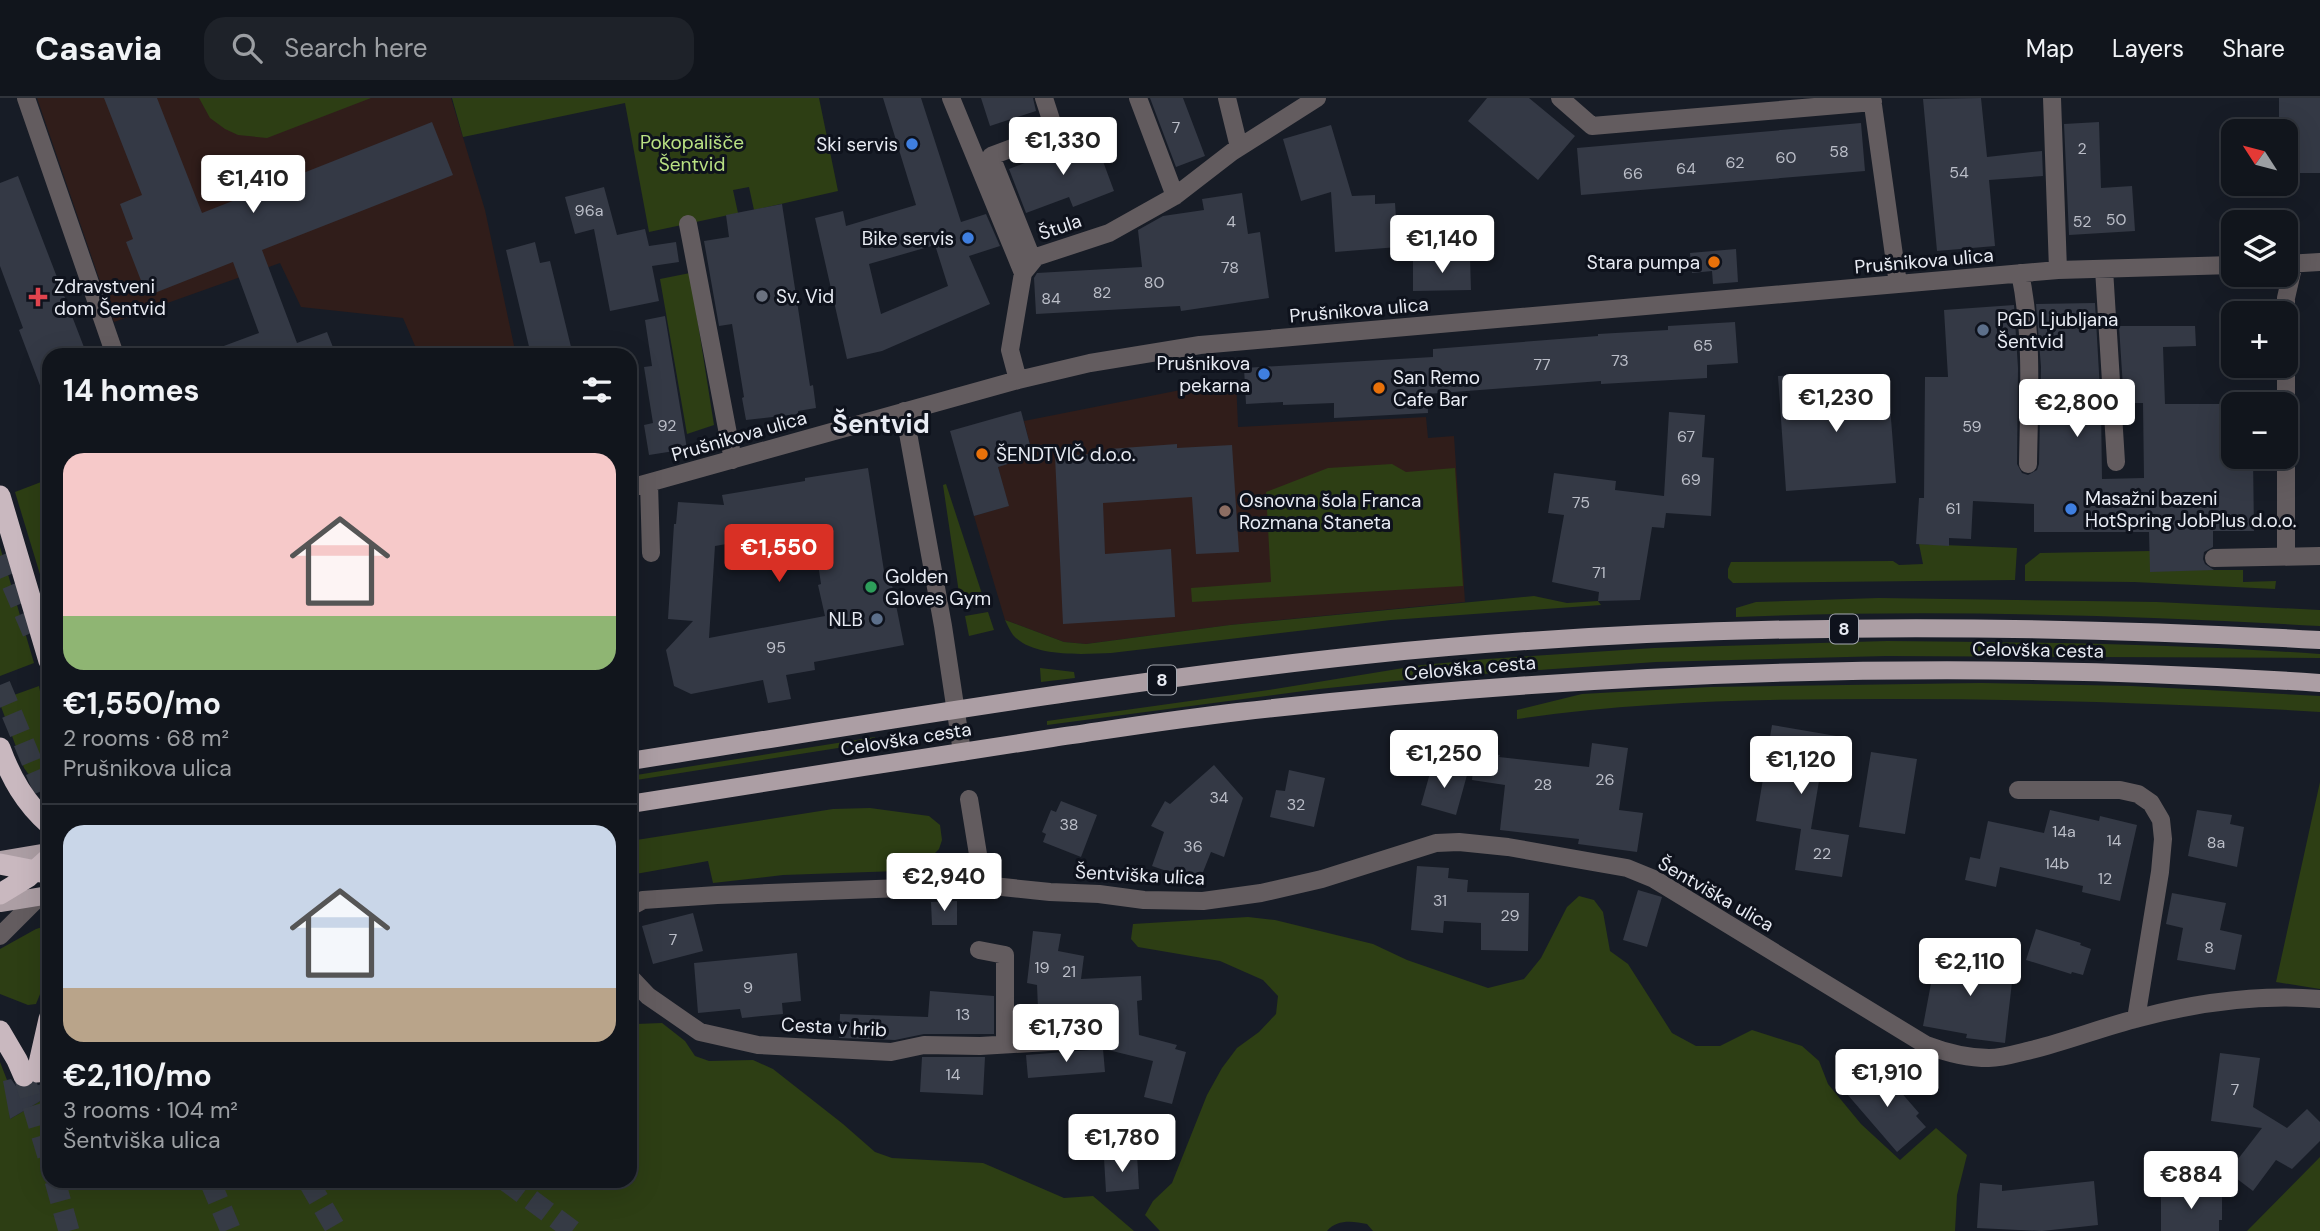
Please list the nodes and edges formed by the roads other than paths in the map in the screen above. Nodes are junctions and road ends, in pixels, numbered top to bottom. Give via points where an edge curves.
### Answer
1 (26, 98) edge
2 (951, 98) edge
3 (1044, 98) edge
4 (1138, 98) edge
5 (1227, 98) edge
6 (1317, 98) edge
7 (1560, 98) edge
8 (2052, 98) edge
9 (1872, 100) edge
10 (1239, 147) junction
11 (1175, 196) junction
12 (688, 224) dead end
13 (2320, 262) edge
14 (2298, 263) edge
15 (2221, 265) edge
16 (1028, 267) junction
17 (2104, 269) junction
18 (2058, 270) junction
19 (2020, 273) junction
20 (1898, 285) junction
21 (2287, 287) edge
22 (113, 348) edge
23 (1018, 380) junction
24 (904, 411) junction
25 (733, 460) junction
26 (2116, 462) dead end
27 (2028, 464) dead end
28 (649, 483) junction
29 (637, 486) edge
30 (0, 496) edge
31 (651, 553) dead end
32 (2286, 556) junction
33 (2320, 556) edge
34 (2214, 558) dead end
35 (42, 637) edge
36 (2320, 640) edge
37 (2320, 683) edge
38 (956, 710) junction
39 (0, 748) edge
40 (962, 752) junction
41 (637, 760) edge
42 (2018, 790) dead end
43 (970, 799) dead end
44 (637, 803) edge
45 (42, 816) edge
46 (42, 853) edge
47 (0, 862) edge
48 (42, 867) edge
49 (42, 869) edge
50 (983, 885) junction
51 (0, 894) edge
52 (42, 896) edge
53 (42, 898) edge
54 (0, 903) edge
55 (637, 903) edge
56 (0, 936) edge
57 (979, 950) dead end
58 (637, 984) edge
59 (2320, 999) edge
60 (2136, 1019) junction
61 (0, 1031) edge
62 (42, 1035) edge
63 (1098, 1039) dead end
64 (1005, 1044) junction

1 - 22 street
2 - 16 street
3 - 16 street via 1055,132 992,156
4 - 11 street
5 - 10 street
6 - 10 street, Štula
7 - 9 street via 1592,126
8 - 18 street
9 - 20 street
10 - 11 street, Štula
11 - 16 street, Štula via 1108,233 1036,257
12 - 25 street
13 - 14 street
15 - 17 street, Prušnikova ulica
16 - 23 street via 1010,350
17 - 18 street, Prušnikova ulica
17 - 26 street
18 - 19 street, Prušnikova ulica
19 - 20 street, Prušnikova ulica
19 - 27 street via 2029,380
20 - 23 street, Prušnikova ulica via 1200,345
21 - 32 street
23 - 24 street, Prušnikova ulica
24 - 25 street, Prušnikova ulica
24 - 38 street
25 - 28 street, Prušnikova ulica
28 - 29 street, Prušnikova ulica
28 - 31 street
30 - 35 highway
32 - 33 street
32 - 34 street
36 - 38 main road, Celovška cesta / 8 via 1963,627 1655,634 1355,656
37 - 40 main road, Celovška cesta / 8 via 2133,672 1978,670 1684,676 1362,698
38 - 40 street
38 - 41 main road, Celovška cesta / 8
39 - 45 highway via 19,791
40 - 44 main road, Celovška cesta / 8
42 - 60 street via 2120,790 2151,803 2161,820 2160,872
43 - 50 street
46 - 47 main road
47 - 48 highway
49 - 51 highway
50 - 55 street via 717,895
50 - 60 street, Šentviška ulica via 1203,901 1261,894 1322,879 1436,843 1507,847 1627,868 1654,879 1926,1045 1949,1053 1992,1058 2014,1054
52 - 54 main road
53 - 56 street
57 - 64 street via 1005,955
58 - 64 street, Cesta v hrib via 700,1032 758,1045 891,1052 924,1045
59 - 60 street, Šentviška ulica via 2223,1000
61 - 62 highway via 29,1065
63 - 64 street, Cesta v hrib

